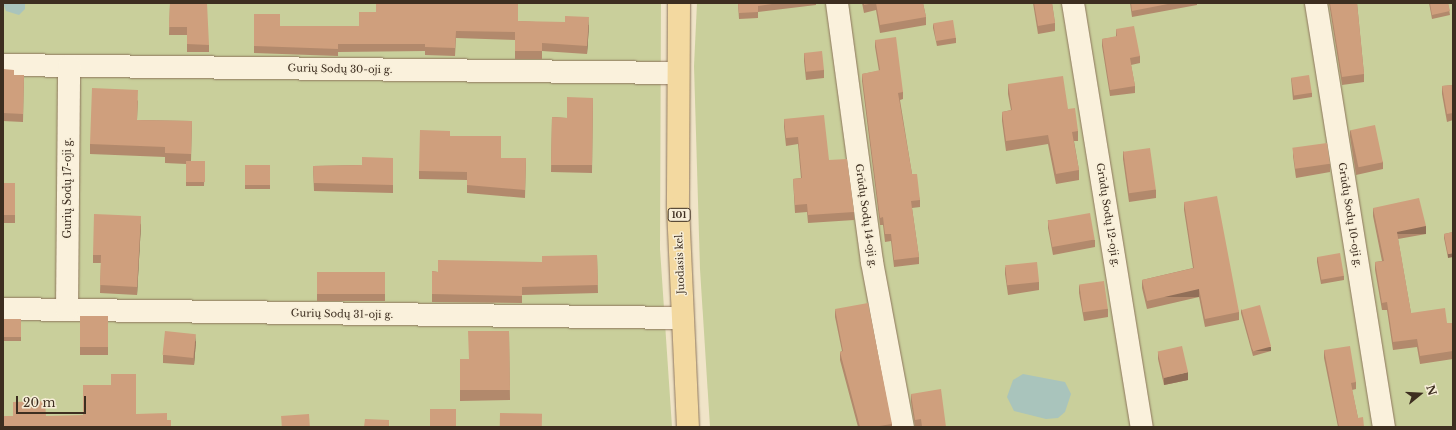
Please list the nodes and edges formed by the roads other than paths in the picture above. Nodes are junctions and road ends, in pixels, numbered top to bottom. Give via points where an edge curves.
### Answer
1 (679, 3) edge
2 (837, 3) edge
3 (1073, 3) edge
4 (1316, 3) edge
5 (3, 65) edge
6 (68, 66) junction
7 (677, 74) junction
8 (3, 309) edge
9 (67, 310) junction
10 (681, 318) junction
11 (688, 427) edge
12 (903, 427) edge
13 (1142, 427) edge
14 (1384, 427) edge

1 - 7 main road, Juodasis kel. / 101
2 - 12 street, Grūdų Sodų 14-oji g. via 872,262
3 - 13 street, Grūdų Sodų 12-oji g.
4 - 14 street, Grūdų Sodų 10-oji g.
5 - 6 street, Gurių Sodų 30-oji g.
6 - 7 street, Gurių Sodų 30-oji g.
6 - 9 street, Gurių Sodų 17-oji g.
7 - 10 main road, Juodasis kel. / 101
8 - 9 street, Gurių Sodų 31-oji g.
9 - 10 street, Gurių Sodų 31-oji g.
10 - 11 main road, Juodasis kel. / 101

